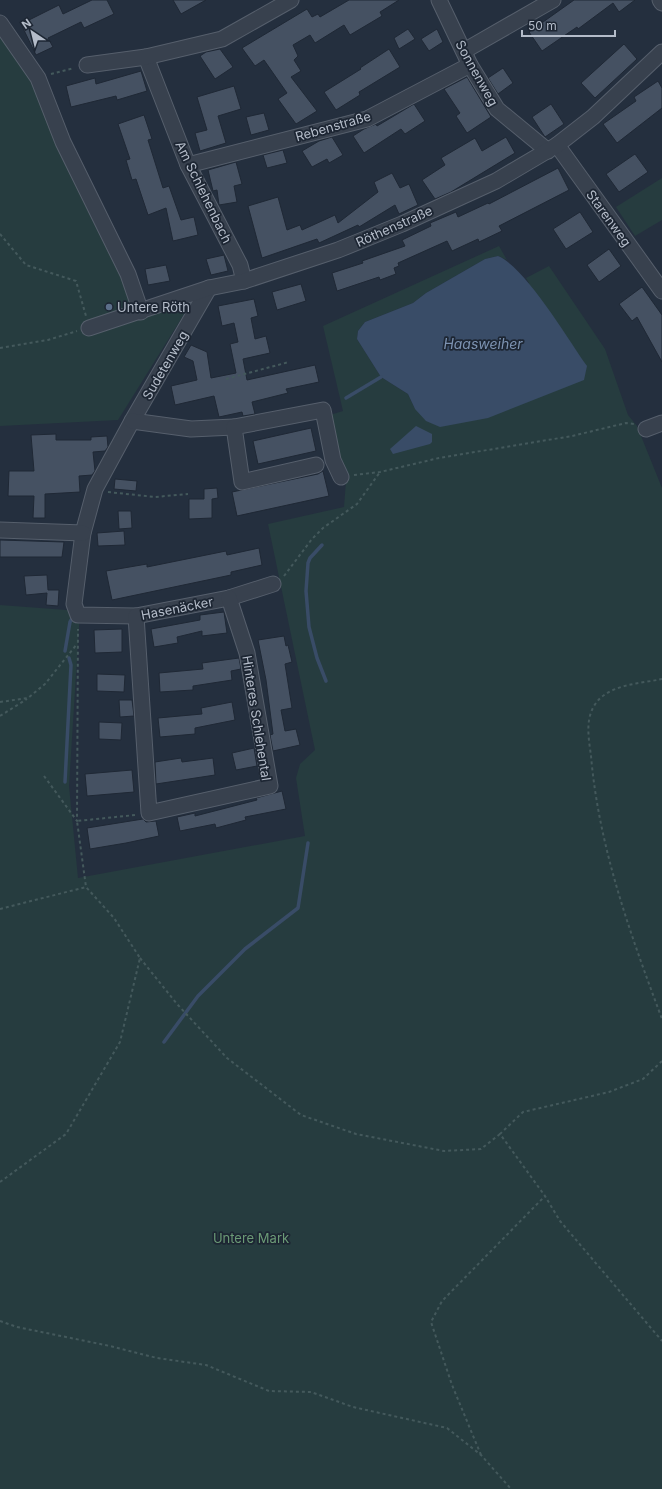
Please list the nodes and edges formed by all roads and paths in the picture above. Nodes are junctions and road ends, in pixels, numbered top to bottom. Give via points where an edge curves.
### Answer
1 (291, 0) edge
2 (439, 0) edge
3 (553, 0) edge
4 (660, 0) edge
5 (662, 3) edge
6 (0, 23) edge
7 (464, 51) junction
8 (662, 52) edge
9 (146, 58) junction
10 (87, 65) joint
11 (470, 65) junction
12 (38, 78) junction
13 (552, 148) junction
14 (188, 165) junction
15 (0, 234) edge
16 (244, 281) junction
17 (659, 283) edge
18 (209, 288) junction
19 (141, 312) junction
20 (89, 328) junction
21 (0, 348) edge
22 (289, 362) dead end
23 (226, 379) dead end
24 (132, 421) junction
25 (662, 423) edge
26 (234, 427) junction
27 (646, 429) joint
28 (316, 465) dead end
29 (380, 472) junction
30 (341, 477) joint
31 (95, 489) junction
32 (188, 494) dead end
33 (0, 530) edge
34 (83, 533) junction
35 (273, 584) joint
36 (230, 598) junction
37 (78, 615) junction
38 (136, 616) junction
39 (78, 643) junction
40 (662, 679) edge
41 (28, 698) junction
42 (0, 702) edge
43 (0, 716) edge
44 (44, 776) dead end
45 (149, 813) junction
46 (77, 822) junction
47 (86, 887) junction
48 (0, 909) edge
49 (140, 958) junction
50 (662, 1018) edge
51 (662, 1061) edge
52 (500, 1134) junction
53 (0, 1182) edge
54 (545, 1196) junction
55 (0, 1321) edge
56 (662, 1341) edge
57 (482, 1455) junction
58 (511, 1489) edge

1 - 9 street via 222,39
2 - 7 street, Sonnenweg
3 - 7 street
4 - 5 street
6 - 12 street
7 - 11 street, Sonnenweg
8 - 13 street, Röthenstraße via 593,117
9 - 10 street
9 - 14 street, Am Schlehenbach
10 - 12 path
11 - 13 street, Sonnenweg via 497,109
11 - 14 street, Rebenstraße via 367,119
12 - 19 street via 63,142 128,274
13 - 16 street, Röthenstraße via 496,181 402,224 338,250
13 - 17 street, Starenweg
14 - 16 street, Am Schlehenbach via 240,265
15 - 20 path via 26,265 76,281
16 - 18 street, Röthenstraße
18 - 19 street, Röthenstraße
18 - 24 street, Sudetenweg
19 - 20 street, Röthenstraße
20 - 21 path via 48,340
22 - 23 path
24 - 26 street via 190,429
24 - 31 street, Sudetenweg
25 - 27 street
26 - 28 street via 242,482
26 - 30 street via 323,410 333,460
27 - 29 path via 626,423 572,436 439,458
29 - 30 path
29 - 35 path via 357,504 323,528 283,577
31 - 32 path via 155,497
31 - 34 street, Sudetenweg
33 - 34 street
34 - 37 street, Sudetenweg via 74,604
35 - 36 street, Hasenäcker
36 - 38 street, Hasenäcker
36 - 45 street, Hinteres Schlehental via 247,653 270,786
37 - 38 street, Hasenäcker
37 - 39 path
38 - 45 street
39 - 41 path via 44,684
39 - 46 path
40 - 50 path via 611,689 594,706 588,725 593,781 610,868
41 - 42 path
41 - 43 path
44 - 46 path
45 - 46 path
46 - 47 path
47 - 48 path
47 - 49 path via 114,918
49 - 52 path via 177,1004 227,1058 301,1115 356,1134 444,1151 481,1149
49 - 53 path via 120,1042 66,1134
51 - 52 path via 643,1079 609,1092 523,1112
52 - 54 path
54 - 56 path via 560,1221
54 - 57 path via 442,1301 431,1322 452,1385
55 - 57 path via 157,1358 206,1365 269,1391 311,1392 353,1407 447,1428
57 - 58 path

